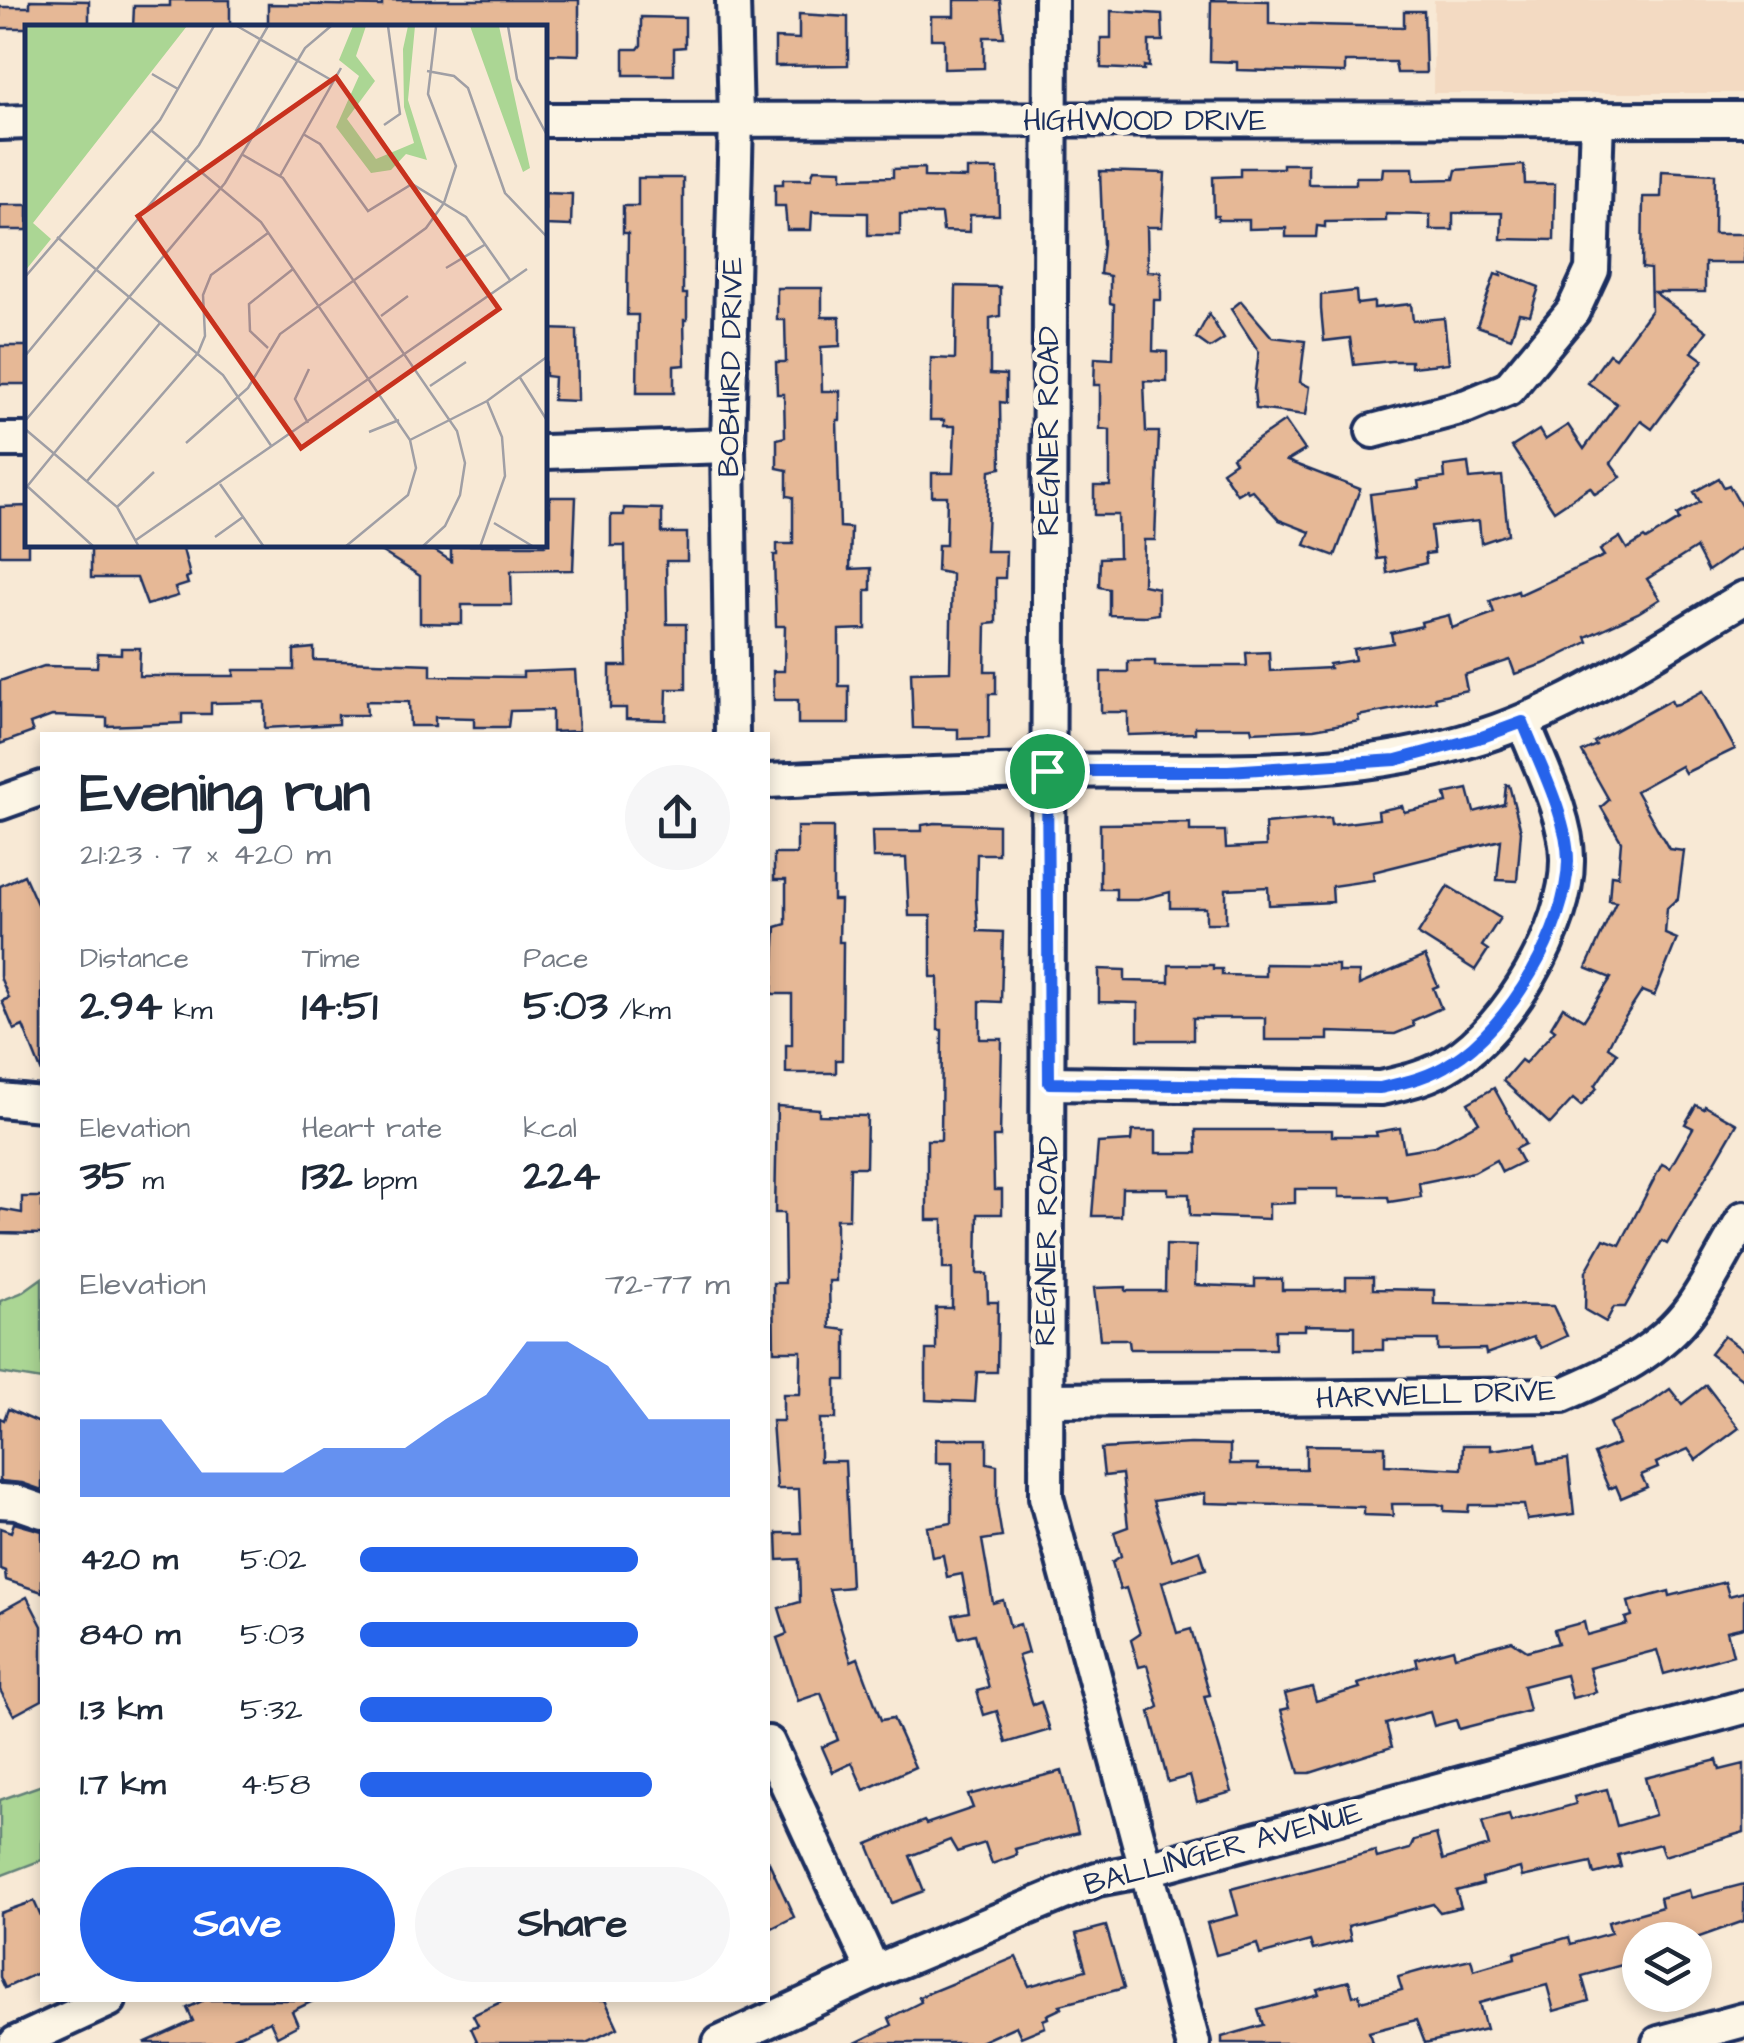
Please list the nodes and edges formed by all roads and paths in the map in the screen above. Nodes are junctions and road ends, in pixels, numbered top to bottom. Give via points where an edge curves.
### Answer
1 (732, 0) edge
2 (1051, 0) edge
3 (1596, 118) junction
4 (736, 119) junction
5 (1744, 119) edge
6 (548, 120) edge
7 (1050, 122) junction
8 (1373, 431) dead end
9 (728, 446) junction
10 (548, 452) edge
11 (1744, 598) edge
12 (1523, 722) junction
13 (732, 732) edge
14 (1047, 771) junction
15 (770, 781) edge
16 (40, 789) edge
17 (0, 802) edge
18 (1049, 1083) junction
19 (0, 1100) edge
20 (40, 1104) edge
21 (1744, 1218) edge
22 (1048, 1400) junction
23 (0, 1500) edge
24 (40, 1510) edge
25 (1744, 1707) edge
26 (770, 1747) edge
27 (1144, 1870) junction
28 (874, 1972) junction
29 (105, 2002) edge
30 (1744, 2020) edge
31 (31, 2040) edge
32 (720, 2043) edge
33 (1192, 2043) edge
34 (1659, 2043) edge

1 - 4 street, BOBHIRD DRIVE
2 - 7 street, REGNER ROAD
3 - 5 street, HIGHWOOD DRIVE
3 - 7 street, HIGHWOOD DRIVE
3 - 8 street via 1592,270 1573,311 1508,389
4 - 6 street, HIGHWOOD DRIVE
4 - 7 street, HIGHWOOD DRIVE
4 - 9 street, BOBHIRD DRIVE
7 - 14 street, REGNER ROAD
9 - 10 street
9 - 13 street, BOBHIRD DRIVE
11 - 12 street
12 - 14 street via 1396,760 1228,771
12 - 18 street via 1568,859 1561,901 1512,1002 1488,1034 1454,1061 1422,1079 1380,1088
14 - 15 street
14 - 18 street, REGNER ROAD
16 - 17 street
18 - 22 street, REGNER ROAD
19 - 20 street
21 - 22 street, HARWELL DRIVE via 1691,1308 1666,1337 1638,1359 1562,1395
22 - 27 street, REGNER ROAD via 1046,1497
23 - 24 street
25 - 27 street, BALLINGER AVENUE
26 - 28 street
27 - 28 street, BALLINGER AVENUE via 1097,1879
27 - 33 street, REGNER ROAD
28 - 32 street, BALLINGER AVENUE
29 - 31 street
30 - 34 street

